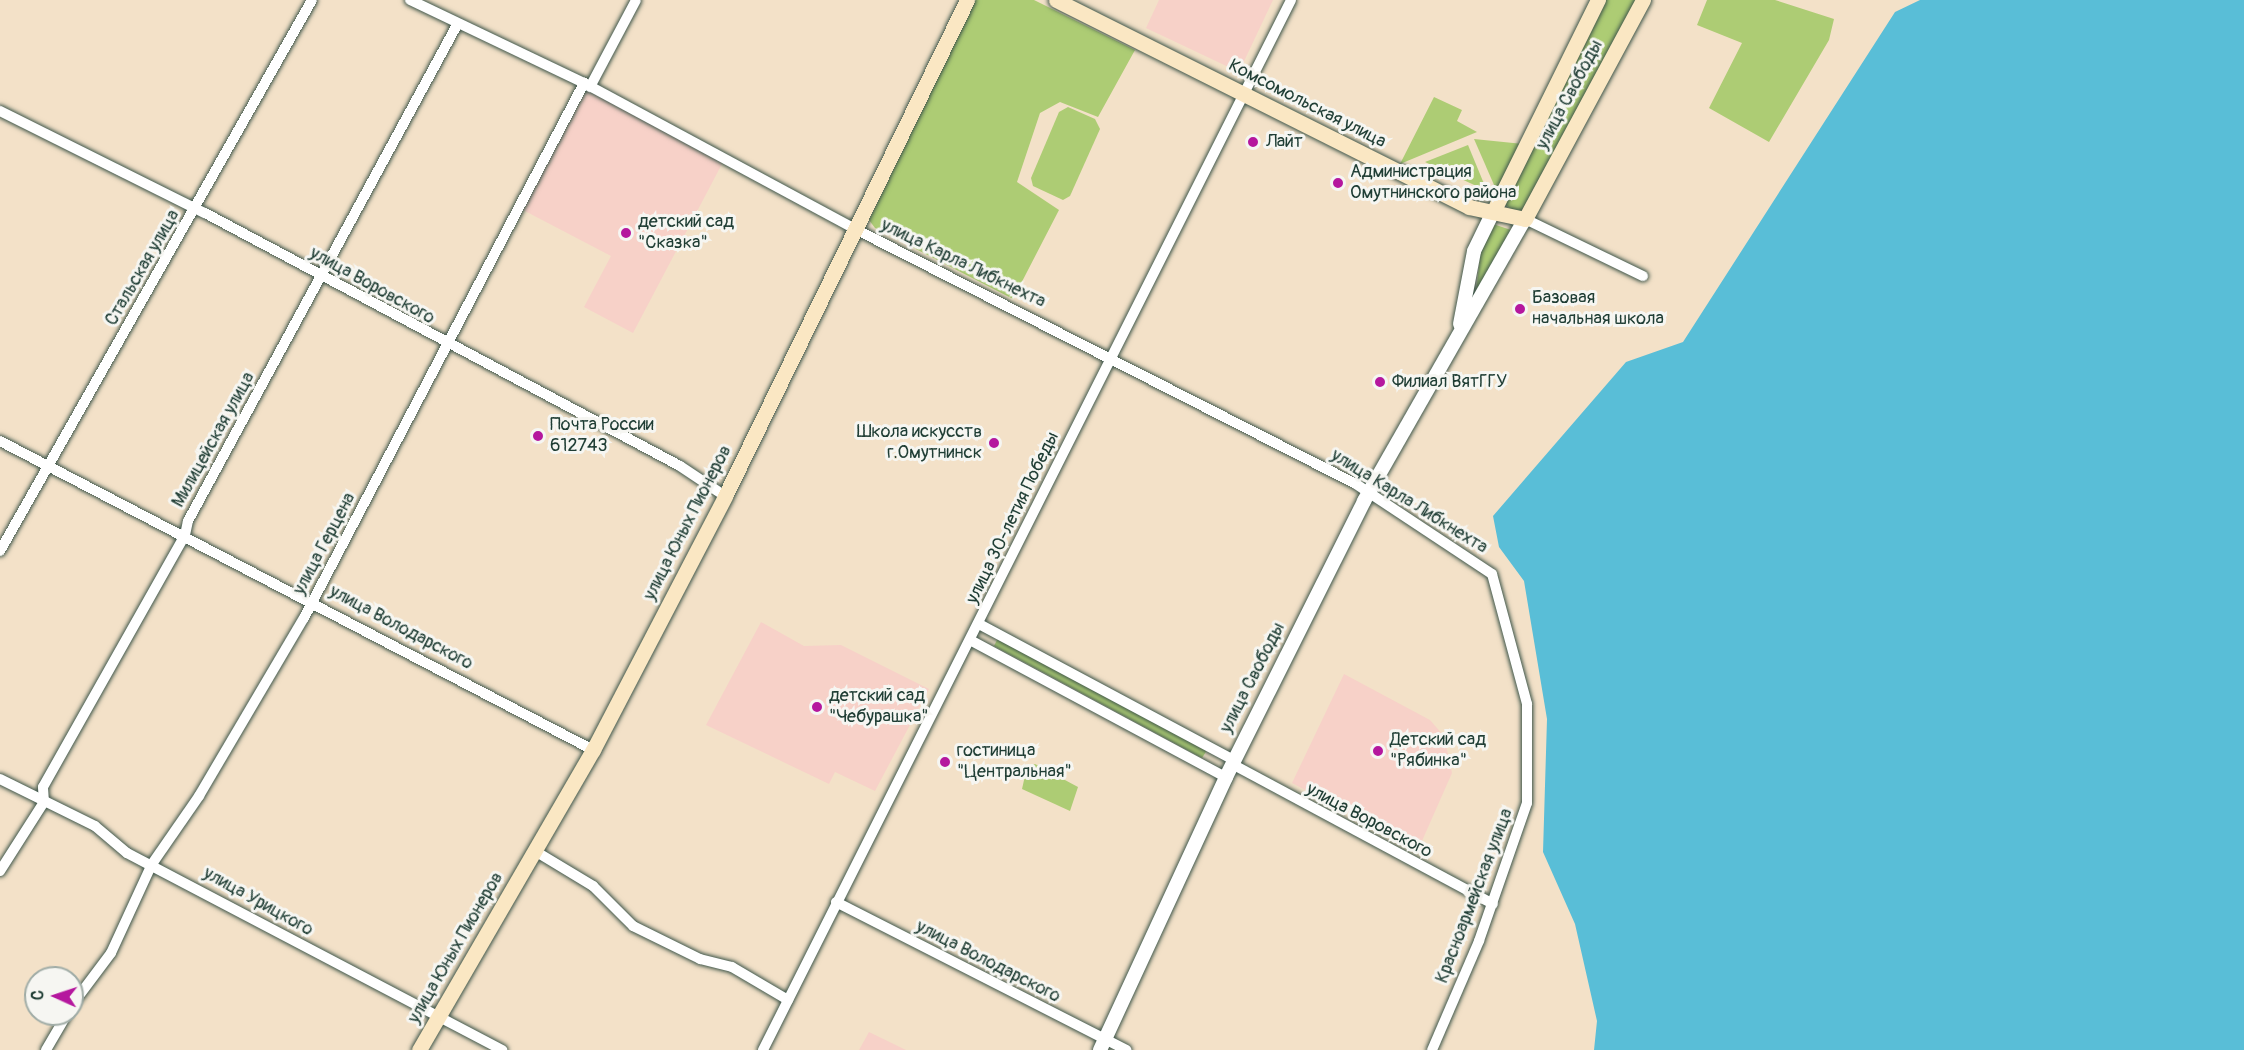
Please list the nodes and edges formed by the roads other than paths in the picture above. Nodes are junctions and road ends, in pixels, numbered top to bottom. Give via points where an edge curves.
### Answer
1 (312, 0) edge
2 (410, 0) edge
3 (636, 0) edge
4 (967, 0) edge
5 (1056, 0) edge
6 (1291, 0) edge
7 (1598, 0) edge
8 (1642, 0) edge
9 (458, 23) junction
10 (587, 85) junction
11 (1244, 94) junction
12 (0, 111) edge
13 (196, 209) junction
14 (1493, 212) junction
15 (1525, 219) junction
16 (857, 230) junction
17 (1642, 276) dead end
18 (322, 278) junction
19 (1460, 332) junction
20 (448, 346) junction
21 (1111, 356) junction
22 (0, 441) edge
23 (47, 466) junction
24 (1368, 492) junction
25 (725, 496) junction
26 (185, 535) junction
27 (0, 551) edge
28 (1492, 574) joint
29 (314, 600) junction
30 (978, 624) junction
31 (970, 640) junction
32 (593, 750) junction
33 (1231, 767) junction
34 (0, 779) edge
35 (44, 802) junction
36 (535, 850) junction
37 (152, 864) junction
38 (0, 871) edge
39 (836, 902) junction
40 (1493, 903) junction
41 (84, 989) edge
42 (788, 1000) junction
43 (441, 1015) junction
44 (60, 1026) edge
45 (1102, 1045) edge
46 (46, 1050) edge
47 (419, 1050) edge
48 (502, 1050) edge
49 (764, 1050) edge
50 (1126, 1050) edge
51 (1432, 1050) edge

1 - 13 street, Стальская улица
2 - 9 street, улица Карла Либкнехта
3 - 10 street, улица Герцена
4 - 16 main road, улица Юных Пионеров
5 - 11 main road, Комсомольская улица
6 - 11 street, улица 30-летия Победы
7 - 14 main road, улица Свободы
8 - 15 main road, улица Свободы
9 - 10 street, улица Карла Либкнехта
9 - 18 street, Милицейская улица
10 - 16 street, улица Карла Либкнехта
10 - 20 street, улица Герцена
11 - 14 main road, Комсомольская улица via 1469,207
11 - 21 street, улица 30-летия Победы
12 - 13 street, улица Воровского
13 - 18 street, улица Воровского
13 - 23 street, Стальская улица
14 - 15 main road, Комсомольская улица
14 - 19 street, улица Свободы via 1474,251
15 - 17 street, Комсомольская улица
15 - 19 street, улица Свободы
16 - 21 street, улица Карла Либкнехта
16 - 25 main road, улица Юных Пионеров
18 - 20 street, улица Воровского
18 - 26 street, Милицейская улица
19 - 24 street, улица Свободы
20 - 25 street, улица Воровского via 680,466
20 - 29 street, улица Герцена
21 - 24 street, улица Карла Либкнехта
21 - 30 street, улица 30-летия Победы
22 - 23 street, улица Володарского
23 - 26 street, улица Володарского
23 - 27 street, Стальская улица
24 - 28 street, улица Карла Либкнехта
24 - 33 street, улица Свободы
25 - 32 main road, улица Юных Пионеров
26 - 29 street, улица Володарского
26 - 35 street, Милицейская улица via 43,787
28 - 40 street, Красноармейская улица via 1525,695 1528,740 1525,817
29 - 32 street, улица Володарского
29 - 37 street, улица Герцена via 199,796
30 - 31 street, улица 30-летия Победы
30 - 33 street
31 - 33 street, улица Воровского
31 - 39 street, улица 30-летия Победы
32 - 36 main road, улица Юных Пионеров
33 - 40 street, улица Воровского
33 - 45 street, улица Свободы
34 - 35 street, улица Урицкого
35 - 37 street, улица Урицкого
35 - 38 street, Милицейская улица
36 - 42 street via 593,886 633,926 700,959 732,967
36 - 43 main road, улица Юных Пионеров
37 - 41 street, улица Герцена via 111,953
37 - 43 street, улица Урицкого
39 - 42 street, улица 30-летия Победы
39 - 45 street, улица Володарского
40 - 51 street, Красноармейская улица
42 - 49 street, улица 30-летия Победы
43 - 47 main road, улица Юных Пионеров
43 - 48 street, улица Урицкого
44 - 46 street
45 - 50 street, улица Володарского

